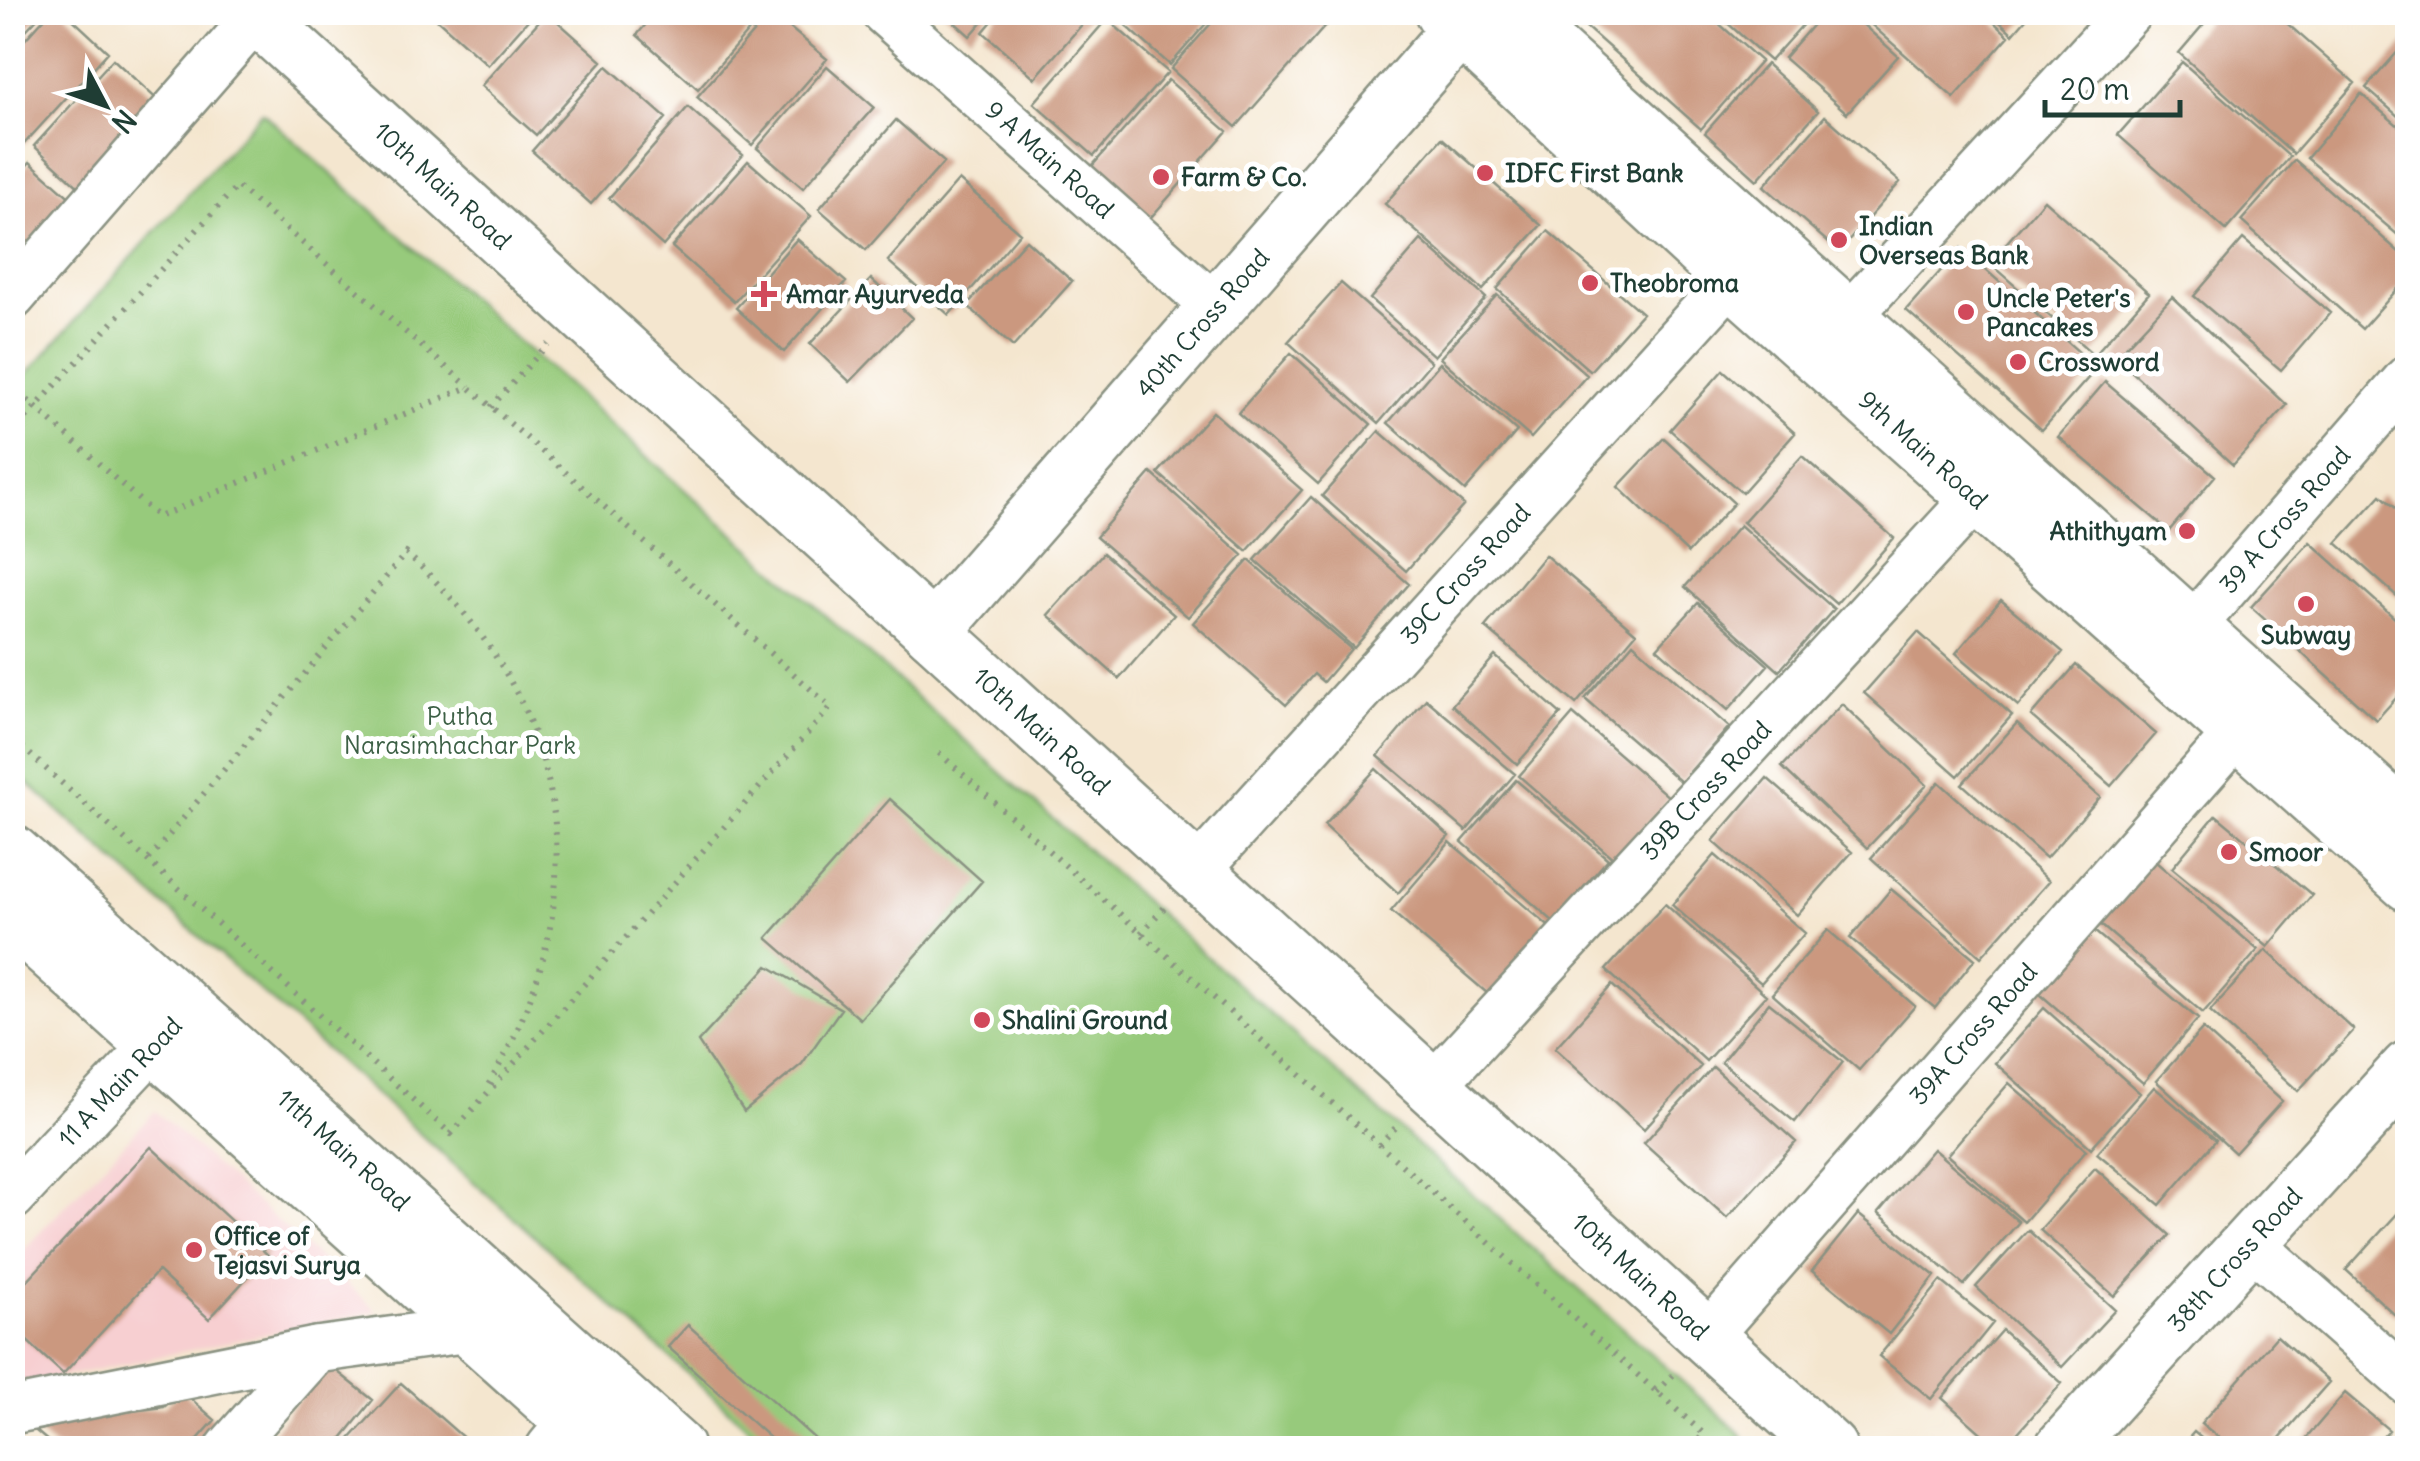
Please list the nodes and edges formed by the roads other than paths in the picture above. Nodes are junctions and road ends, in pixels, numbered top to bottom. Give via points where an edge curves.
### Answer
1 (884, 12) edge
2 (2129, 12) edge
3 (254, 14) edge
4 (1472, 16) edge
5 (1732, 279) junction
6 (12, 297) edge
7 (1214, 306) junction
8 (1833, 334) junction
9 (2408, 378) edge
10 (1978, 494) junction
11 (933, 632) junction
12 (2177, 644) junction
13 (2240, 731) junction
14 (2408, 824) edge
15 (12, 853) edge
16 (1197, 871) junction
17 (2408, 883) edge
18 (12, 918) edge
19 (171, 1028) junction
20 (2408, 1068) edge
21 (1433, 1086) junction
22 (12, 1197) edge
23 (2251, 1244) junction
24 (470, 1328) junction
25 (1708, 1336) junction
26 (316, 1350) junction
27 (2408, 1382) edge
28 (12, 1411) edge
29 (575, 1439) edge
30 (229, 1448) edge
31 (676, 1448) edge
32 (1829, 1448) edge
33 (2063, 1448) edge

1 - 7 street, 9 A Main Road
2 - 8 street
3 - 6 street
3 - 11 main road, 10th Main Road
4 - 5 main road, 9th Main Road
4 - 7 main road, 40th Cross Road
4 - 8 main road, 9th Main Road
5 - 8 main road, 9th Main Road
5 - 16 street, 39C Cross Road
7 - 11 main road, 40th Cross Road
8 - 10 main road, 9th Main Road
8 - 12 main road, 9th Main Road
9 - 12 street, 39 A Cross Road
10 - 12 main road, 9th Main Road
10 - 21 street, 39B Cross Road
11 - 16 main road, 10th Main Road
12 - 13 main road, 9th Main Road
12 - 14 main road, 9th Main Road
13 - 17 main road, 9th Main Road
13 - 25 street, 39A Cross Road
15 - 19 main road, 11th Main Road
16 - 21 main road, 10th Main Road
18 - 19 main road, 11th Main Road
19 - 22 street, 11 A Main Road
19 - 24 main road, 11th Main Road
19 - 31 main road, 11th Main Road
20 - 23 main road, 38th Cross Road
21 - 25 main road, 10th Main Road
23 - 27 street
23 - 33 main road, 38th Cross Road
24 - 26 street
24 - 29 main road, 11th Main Road
25 - 32 main road, 10th Main Road
26 - 28 street
26 - 30 street

